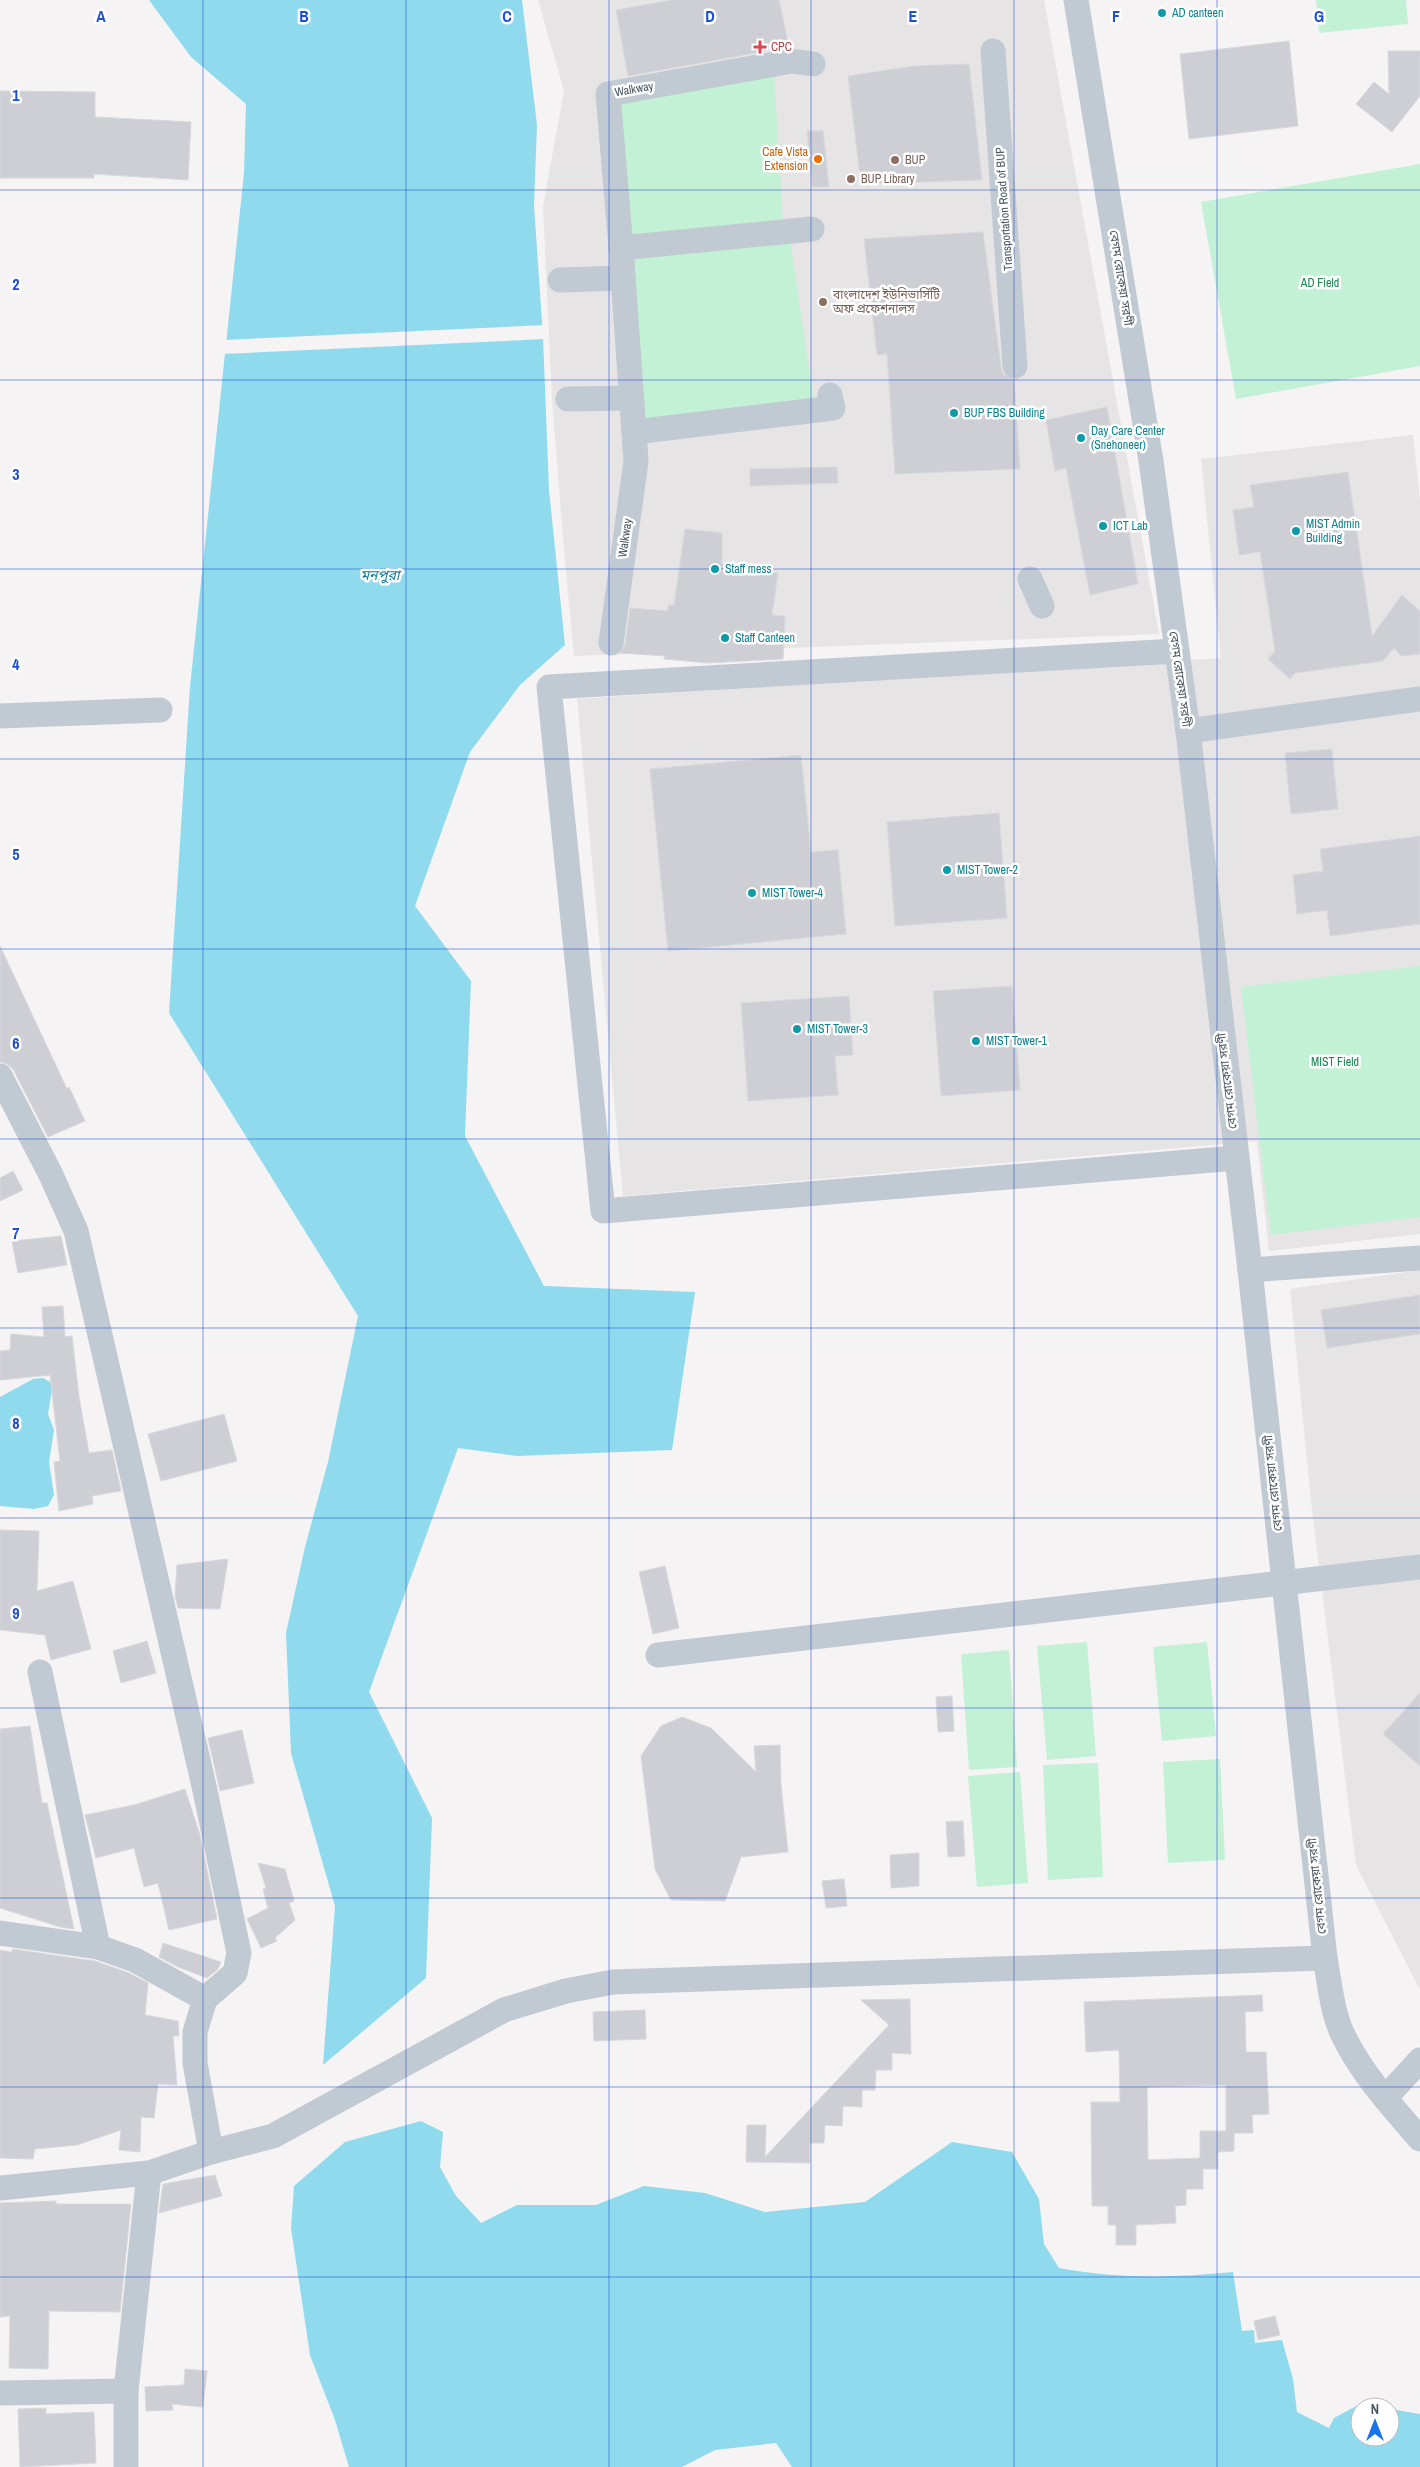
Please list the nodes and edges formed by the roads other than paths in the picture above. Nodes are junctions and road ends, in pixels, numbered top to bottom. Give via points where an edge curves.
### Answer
1 (1076, 0) edge
2 (993, 51) dead end
3 (812, 64) dead end
4 (812, 229) dead end
5 (621, 248) junction
6 (623, 278) junction
7 (560, 280) dead end
8 (1015, 366) dead end
9 (830, 395) dead end
10 (631, 398) junction
11 (568, 399) dead end
12 (634, 432) junction
13 (1030, 579) dead end
14 (1042, 606) dead end
15 (612, 643) dead end
16 (1176, 651) junction
17 (1420, 699) edge
18 (160, 710) dead end
19 (0, 716) edge
20 (1188, 731) junction
21 (0, 1076) edge
22 (1236, 1158) junction
23 (1420, 1258) edge
24 (1250, 1270) junction
25 (1420, 1567) edge
26 (1284, 1583) junction
27 (658, 1655) dead end
28 (40, 1672) dead end
29 (0, 1933) edge
30 (98, 1947) junction
31 (1325, 1958) junction
32 (205, 1998) junction
33 (1420, 2060) edge
34 (1385, 2098) junction
35 (1420, 2139) edge
36 (211, 2152) junction
37 (149, 2173) junction
38 (0, 2188) edge
39 (126, 2390) junction
40 (0, 2394) edge
41 (126, 2467) edge

1 - 16 street, বেগম রোকেয়া সরণী via 1150,461
2 - 8 street, Transportation Road of BUP
3 - 5 street, Walkway via 792,61 608,94
4 - 5 street
5 - 6 street, Walkway
6 - 7 street
6 - 10 street, Walkway
9 - 12 street via 833,408
10 - 11 street
10 - 12 street, Walkway
12 - 15 street, Walkway via 636,461
13 - 14 street
16 - 20 street, বেগম রোকেয়া সরণী
16 - 22 street via 549,686 603,1211
17 - 20 street
18 - 19 street
20 - 22 street, বেগম রোকেয়া সরণী
21 - 32 street via 76,1231 204,1786 239,1953 235,1973
22 - 24 street, বেগম রোকেয়া সরণী
23 - 24 street
24 - 26 street, বেগম রোকেয়া সরণী
25 - 26 street
26 - 27 street
26 - 31 street, বেগম রোকেয়া সরণী
28 - 30 street
29 - 30 street
30 - 32 street via 135,1960
31 - 34 street, বেগম রোকেয়া সরণী via 1343,2037
31 - 36 street via 613,1982 566,1991 504,2010 274,2136
32 - 36 street via 194,2032 194,2063
33 - 34 street
34 - 35 street, বেগম রোকেয়া সরণী
36 - 37 street
37 - 38 street
37 - 39 street
39 - 40 street
39 - 41 street

